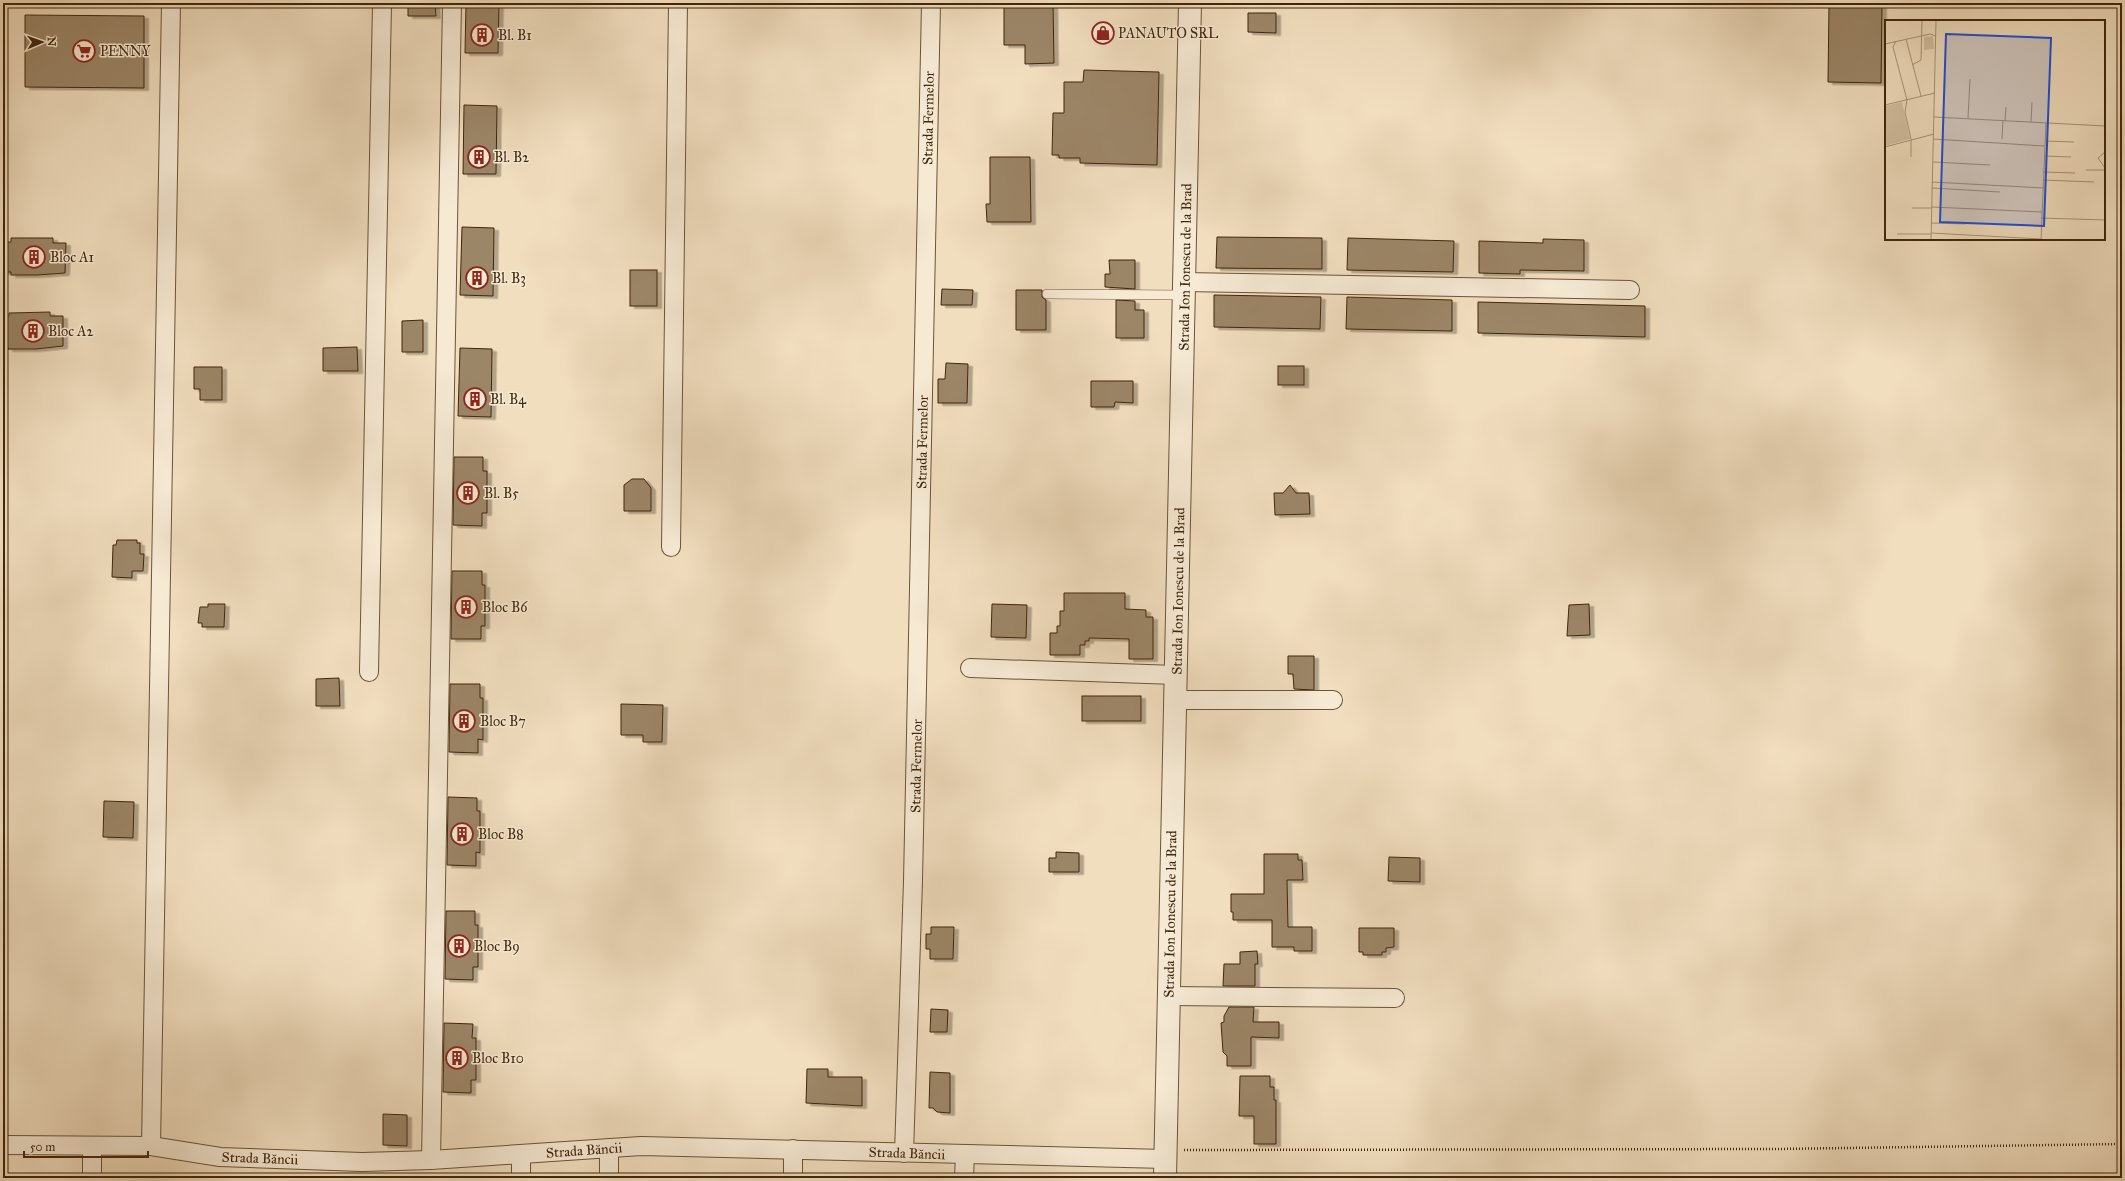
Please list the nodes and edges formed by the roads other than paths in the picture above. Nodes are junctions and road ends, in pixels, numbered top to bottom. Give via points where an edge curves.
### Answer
1 (171, 3) edge
2 (382, 3) edge
3 (452, 3) edge
4 (678, 3) edge
5 (931, 3) edge
6 (1190, 3) edge
7 (1184, 288) junction
8 (1630, 290) dead end
9 (1047, 294) dead end
10 (671, 547) dead end
11 (970, 668) dead end
12 (369, 672) dead end
13 (1176, 675) junction
14 (1175, 700) junction
15 (1333, 700) dead end
16 (1168, 996) junction
17 (1395, 998) dead end
18 (3, 1145) edge
19 (92, 1146) junction
20 (151, 1146) junction
21 (610, 1148) junction
22 (793, 1150) junction
23 (904, 1153) junction
24 (965, 1154) junction
25 (521, 1155) junction
26 (431, 1160) junction
27 (1165, 1163) edge
28 (92, 1178) edge
29 (520, 1178) edge
30 (609, 1178) edge
31 (793, 1178) edge
32 (964, 1178) edge

1 - 20 street
2 - 12 street
3 - 26 street
4 - 10 street
5 - 23 street, Strada Fermelor via 913,881
6 - 7 street, Strada Ion Ionescu de la Brad
7 - 8 street
7 - 9 lane
7 - 13 street, Strada Ion Ionescu de la Brad
11 - 13 street
13 - 14 street, Strada Ion Ionescu de la Brad
14 - 15 street
14 - 16 street, Strada Ion Ionescu de la Brad
16 - 17 street
16 - 27 street, Strada Ion Ionescu de la Brad
18 - 19 street, Strada Băncii
19 - 20 street, Strada Băncii
19 - 28 street
20 - 26 street, Strada Băncii via 220,1157 362,1162
21 - 22 street, Strada Băncii via 678,1146
21 - 25 street, Strada Băncii
21 - 30 street
22 - 23 street, Strada Băncii
22 - 31 street
23 - 24 street, Strada Băncii
24 - 27 street, Strada Băncii
24 - 32 street
25 - 26 street, Strada Băncii
25 - 29 street

